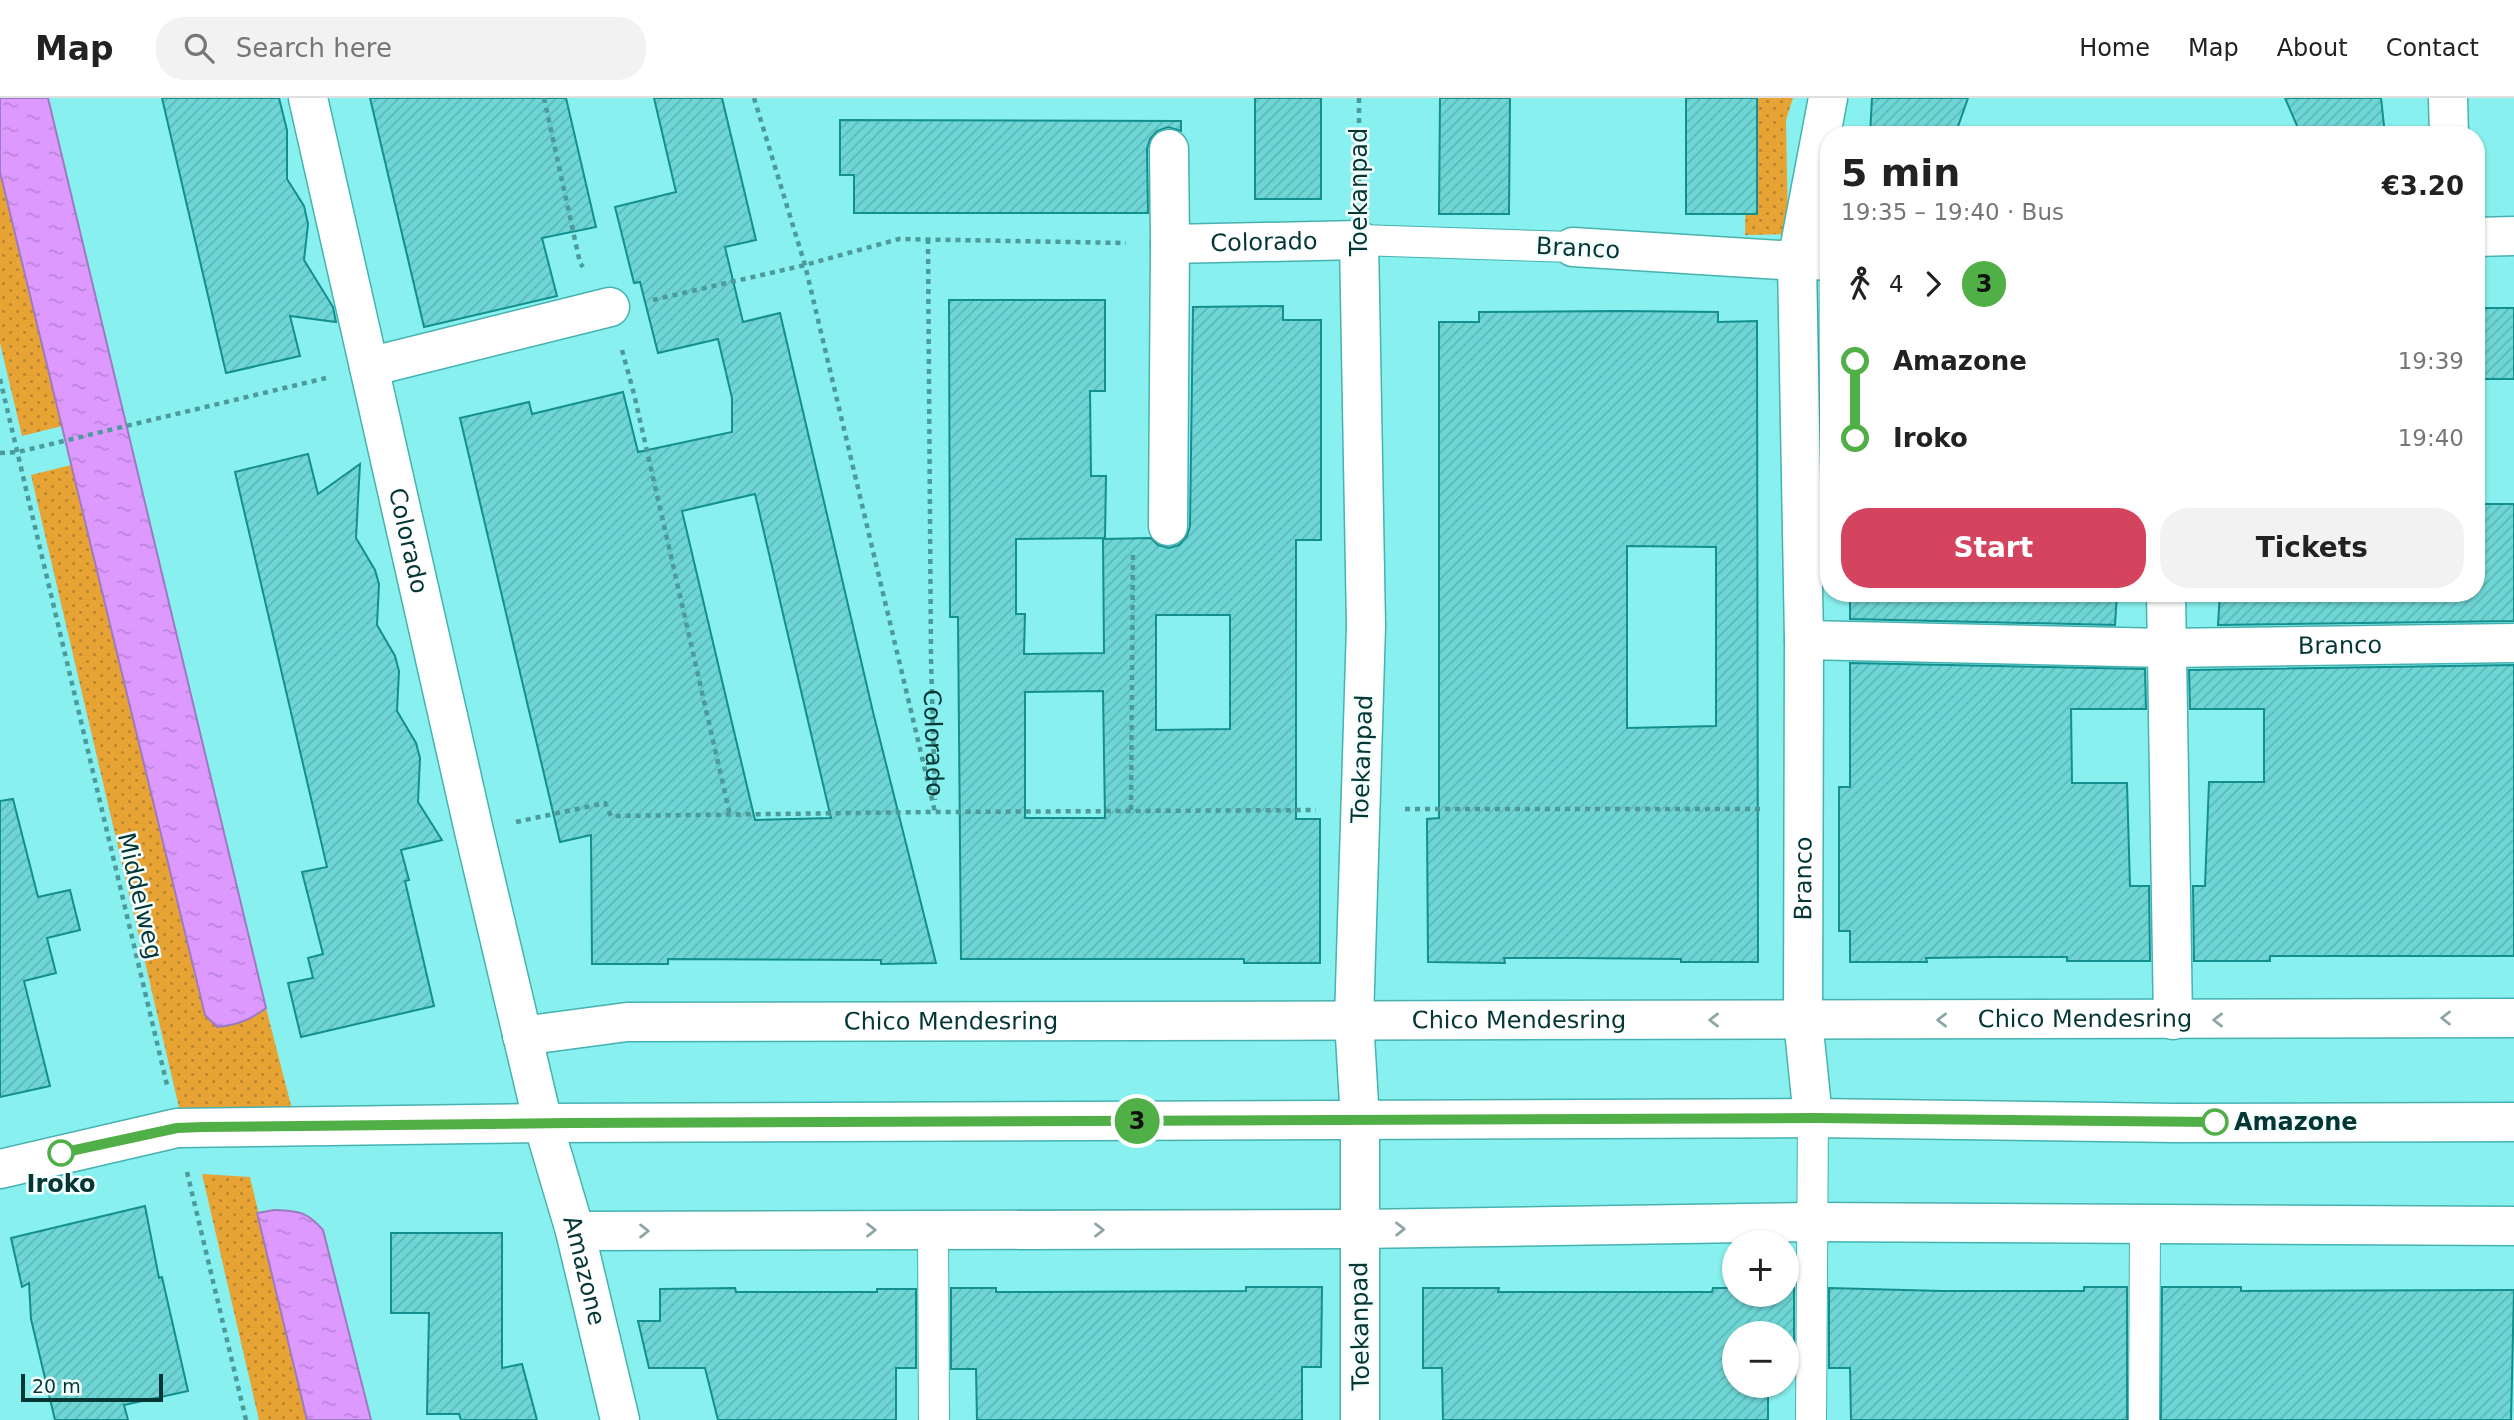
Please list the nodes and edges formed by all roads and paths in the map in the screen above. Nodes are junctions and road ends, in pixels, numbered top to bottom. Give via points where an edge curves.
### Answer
1 (308, 98) edge
2 (544, 98) edge
3 (754, 98) edge
4 (1359, 98) edge
5 (1828, 98) edge
6 (2448, 98) edge
7 (1825, 126) edge
8 (2449, 126) edge
9 (1169, 149) dead end
10 (1820, 184) edge
11 (2514, 236) edge
12 (2485, 237) edge
13 (928, 239) junction
14 (1359, 240) junction
15 (1170, 244) junction
16 (1573, 247) joint
17 (1813, 260) edge
18 (805, 265) junction
19 (610, 307) junction
20 (369, 367) junction
21 (0, 379) edge
22 (18, 452) junction
23 (0, 453) edge
24 (1168, 526) joint
25 (2166, 602) edge
26 (1804, 640) junction
27 (2514, 643) edge
28 (2166, 648) junction
29 (1803, 809) junction
30 (1131, 810) junction
31 (1360, 810) junction
32 (935, 812) junction
33 (730, 815) junction
34 (474, 831) junction
35 (2514, 1018) edge
36 (1354, 1020) junction
37 (1803, 1020) junction
38 (2174, 1020) junction
39 (522, 1036) junction
40 (1813, 1118) junction
41 (1360, 1120) junction
42 (2514, 1122) edge
43 (543, 1123) junction
44 (177, 1128) junction
45 (0, 1169) edge
46 (1813, 1222) junction
47 (2144, 1224) junction
48 (2514, 1226) edge
49 (1359, 1229) junction
50 (933, 1230) junction
51 (575, 1231) junction
52 (246, 1420) edge
53 (620, 1420) edge
54 (934, 1420) edge
55 (1360, 1420) edge
56 (1811, 1420) edge
57 (2144, 1420) edge

1 - 20 street, Colorado
2 - 19 path via 580,263
3 - 18 path, Colorado
4 - 14 path, Toekanpad
5 - 7 street, Branco
6 - 8 street
9 - 15 street
10 - 17 street, Branco
11 - 12 street
13 - 15 path
13 - 18 path via 899,239
13 - 32 path, Colorado
14 - 15 street, Colorado
14 - 16 street, Branco
14 - 31 street, Toekanpad via 1366,626
15 - 24 street
16 - 17 street, Branco
17 - 26 street, Branco
18 - 19 path
18 - 32 path, Colorado
19 - 20 street
19 - 33 path
20 - 22 path
20 - 34 street, Colorado
21 - 22 path, Middelweg
22 - 23 path
22 - 44 path, Middelweg
24 - 30 path via 1134,526
25 - 28 street
26 - 28 street, Branco
26 - 29 street, Branco
27 - 28 street, Branco
28 - 38 street
29 - 31 path
29 - 37 street, Branco
30 - 31 path
30 - 32 path
31 - 36 street, Toekanpad
32 - 33 path
33 - 34 path via 611,817 605,803
34 - 39 street, Colorado
35 -> 38 street, Chico Mendesring
37 -> 36 street, Chico Mendesring
36 - 39 street, Chico Mendesring via 627,1022
36 - 41 street, Toekanpad
38 -> 37 street, Chico Mendesring
37 - 40 street, Branco
39 - 43 street, Colorado
40 - 41 street
40 - 42 street
40 - 46 street
41 - 43 street
41 - 49 street, Toekanpad
43 - 44 street
43 - 51 street, Amazone
44 - 45 street
44 - 52 path, Middelweg
46 - 47 street
49 -> 46 street
46 - 56 street
47 - 48 street
47 - 57 street
50 -> 49 street
49 - 55 street, Toekanpad
51 -> 50 street
50 - 54 street
51 - 53 street, Amazone

